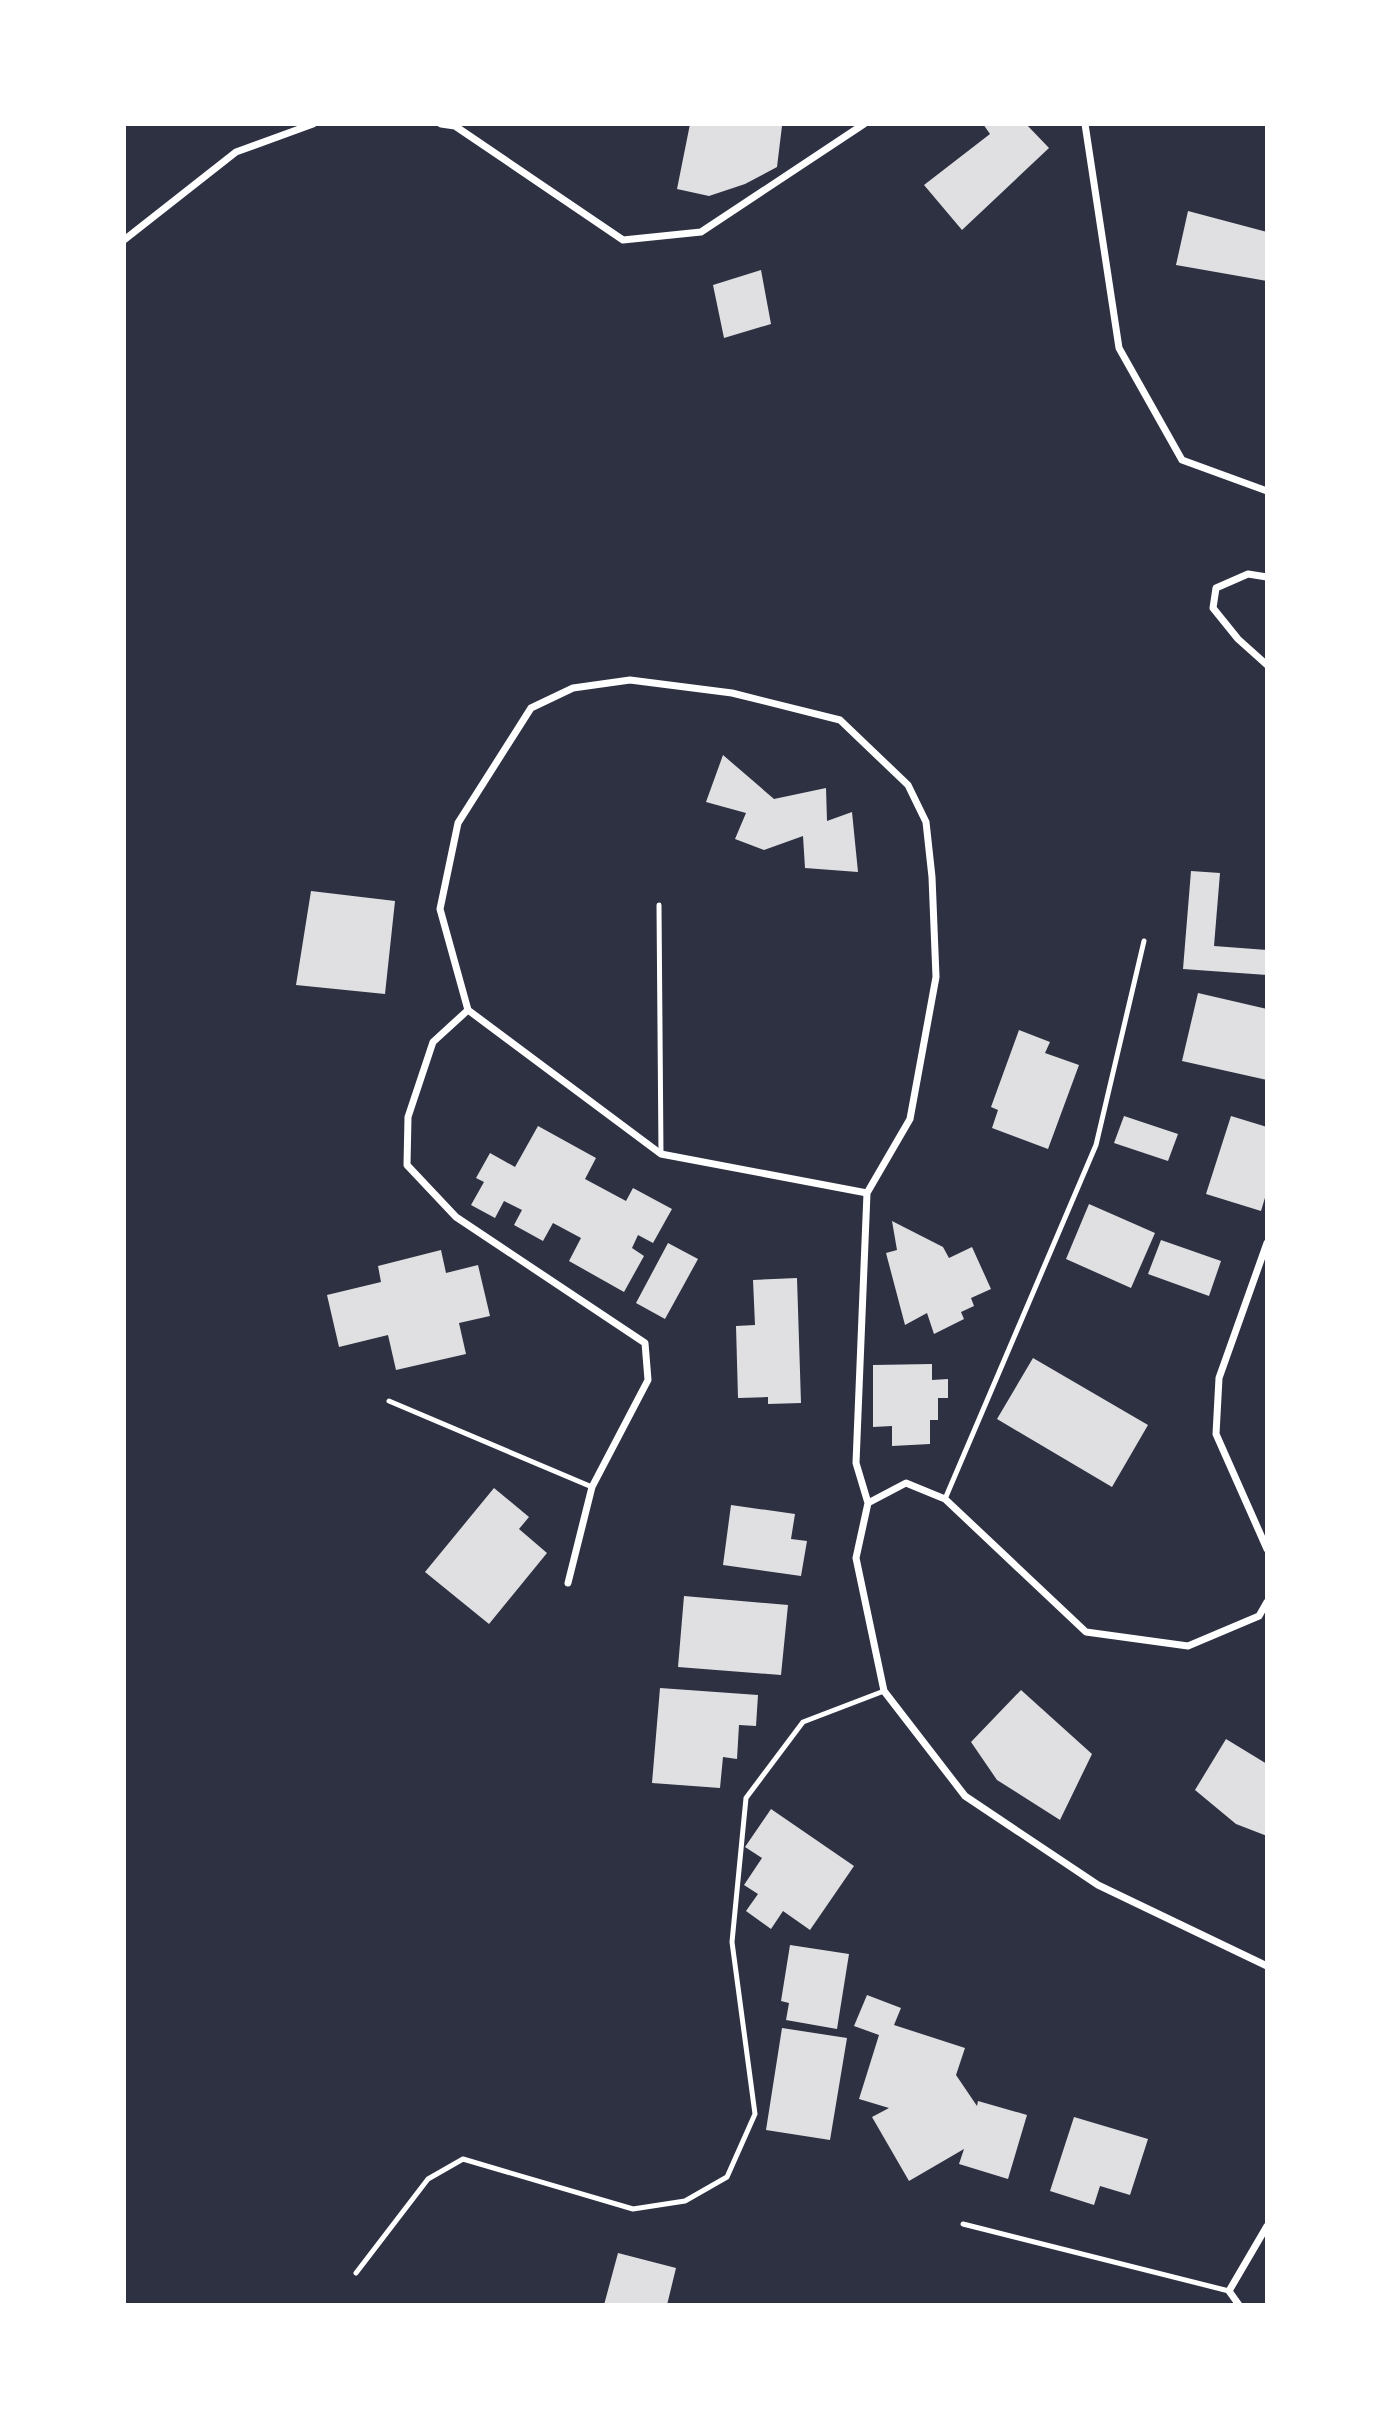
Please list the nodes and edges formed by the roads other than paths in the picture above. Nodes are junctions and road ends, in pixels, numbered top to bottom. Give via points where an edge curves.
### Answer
1 (313, 124) edge
2 (441, 124) edge
3 (864, 124) edge
4 (1085, 124) edge
5 (124, 240) edge
6 (1267, 491) edge
7 (1267, 577) edge
8 (1267, 665) edge
9 (659, 905) dead end
10 (1144, 941) dead end
11 (468, 1010) junction
12 (661, 1154) junction
13 (867, 1193) junction
14 (1267, 1243) edge
15 (389, 1401) dead end
16 (592, 1488) junction
17 (945, 1499) junction
18 (868, 1503) junction
19 (1267, 1549) edge
20 (568, 1583) dead end
21 (1267, 1602) edge
22 (884, 1691) junction
23 (1267, 1966) edge
24 (963, 2224) dead end
25 (1267, 2226) edge
26 (356, 2273) dead end
27 (1229, 2291) junction
28 (1239, 2305) edge

1 - 5 street via 236,152
2 - 3 street via 455,126 623,240 701,232
4 - 6 street via 1119,348 1182,460
7 - 8 street via 1248,574 1216,588 1213,608
9 - 12 lane
10 - 17 lane via 1096,1145
11 - 12 street
11 - 13 street via 440,909 458,823 531,708 573,688 630,680 732,693 840,720 908,785 926,822 932,877 936,977 910,1119
11 - 16 street via 433,1042 408,1117 407,1164 456,1217 645,1343 648,1380
12 - 13 street
13 - 18 street via 856,1462
14 - 19 street via 1219,1378 1216,1434
15 - 16 lane
16 - 20 street
17 - 18 street via 906,1483
17 - 21 street via 1086,1632 1188,1646 1259,1616
18 - 22 street via 856,1558
22 - 23 street via 965,1796 1098,1885
22 - 26 lane via 803,1722 746,1798 732,1942 755,2114 727,2177 685,2201 633,2209 463,2159 428,2179
24 - 27 lane
25 - 27 street
27 - 28 street

